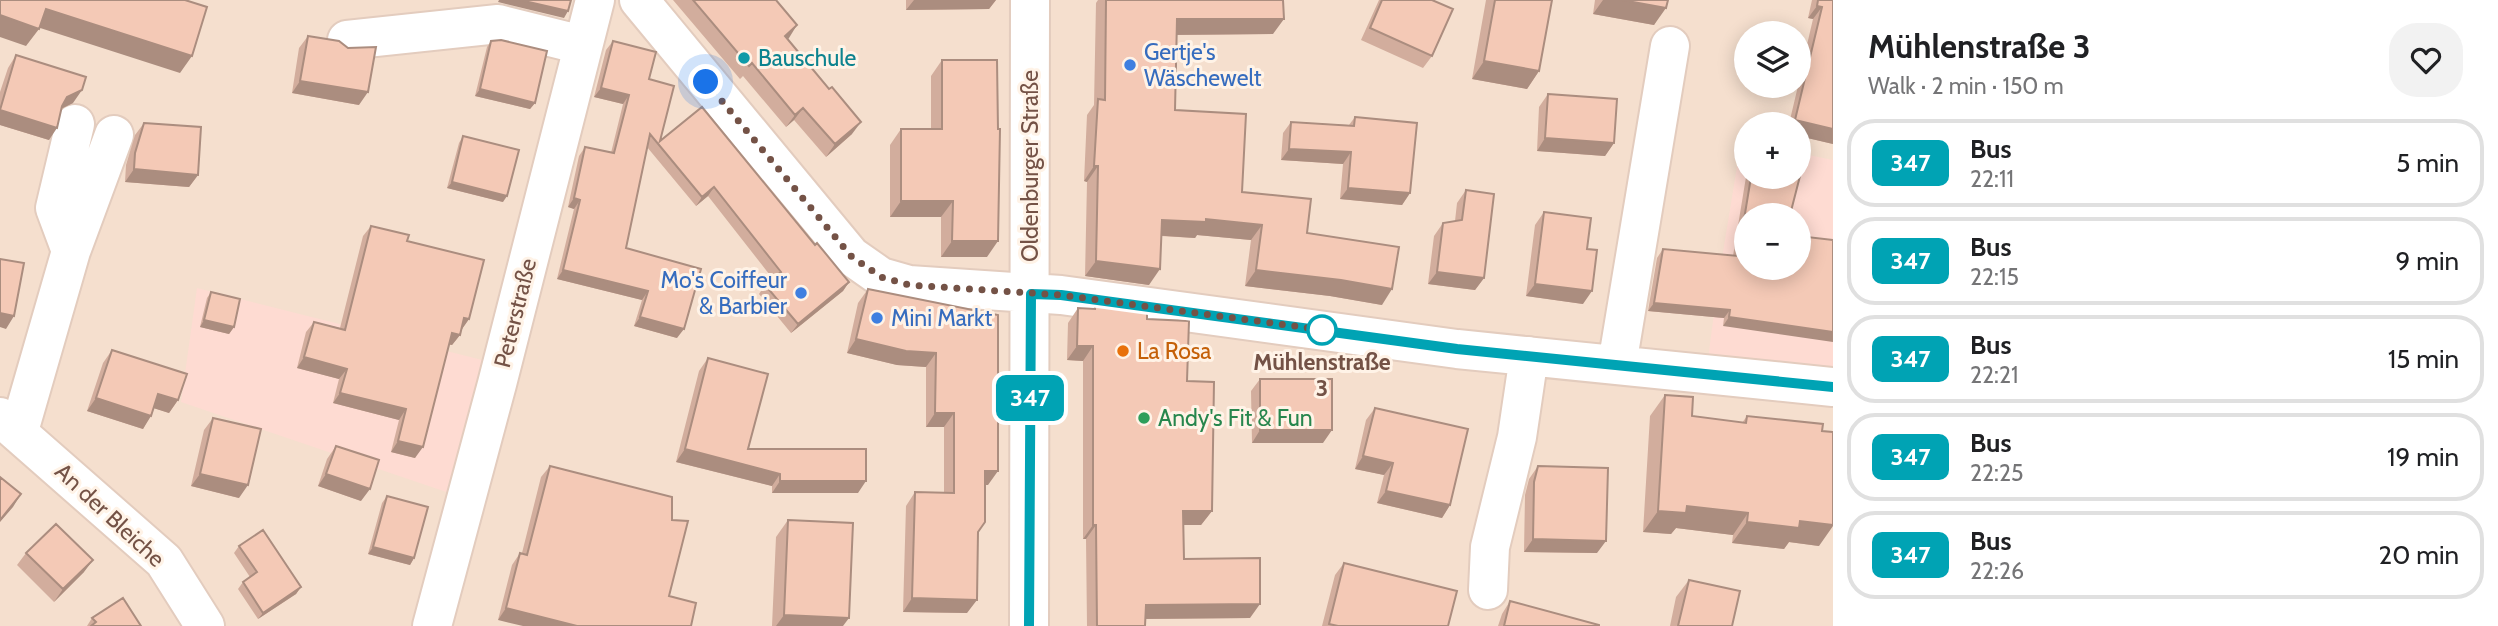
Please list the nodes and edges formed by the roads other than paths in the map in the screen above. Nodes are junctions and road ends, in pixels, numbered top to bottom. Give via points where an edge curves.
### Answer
1 (595, 0) edge
2 (639, 0) edge
3 (1030, 0) edge
4 (347, 40) dead end
5 (582, 45) junction
6 (1670, 46) dead end
7 (75, 124) dead end
8 (114, 135) dead end
9 (71, 251) junction
10 (1031, 294) junction
11 (1529, 356) junction
12 (1617, 365) junction
13 (1833, 387) edge
14 (9, 424) edge
15 (1489, 590) dead end
16 (205, 626) edge
17 (432, 626) edge
18 (1029, 626) edge

1 - 5 street, Peterstraße
2 - 10 street via 851,256 881,277 909,285
3 - 10 street, Oldenburger Straße
4 - 5 street via 498,24
5 - 17 street, Peterstraße
6 - 12 street
7 - 9 street via 55,208
8 - 9 street
9 - 14 street
10 - 11 street
10 - 18 street, Oldenburger Straße
11 - 12 street
11 - 15 street via 1517,438 1490,547
12 - 13 street
14 - 16 street, An der Bleiche via 163,561

